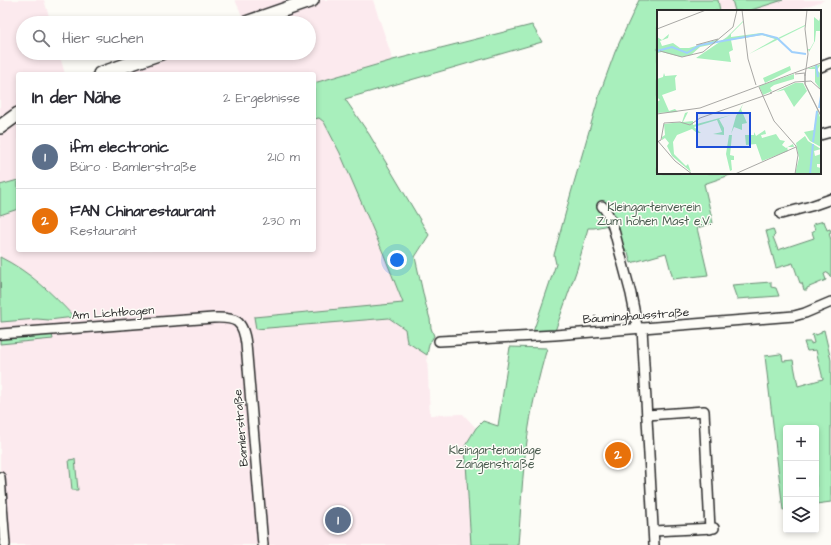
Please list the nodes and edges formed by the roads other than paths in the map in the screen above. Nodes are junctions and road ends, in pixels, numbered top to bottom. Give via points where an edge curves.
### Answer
1 (312, 0) edge
2 (266, 16) edge
3 (141, 60) edge
4 (831, 63) edge
5 (821, 67) edge
6 (106, 72) edge
7 (16, 115) edge
8 (0, 127) edge
9 (831, 132) edge
10 (821, 135) edge
11 (831, 199) edge
12 (602, 206) dead end
13 (781, 214) dead end
14 (831, 302) edge
15 (228, 318) joint
16 (639, 328) junction
17 (0, 334) edge
18 (439, 341) dead end
19 (647, 415) junction
20 (0, 477) edge
21 (654, 531) junction
22 (5, 545) edge
23 (263, 545) edge
24 (654, 545) edge

1 - 2 main road
3 - 6 main road
4 - 5 street
7 - 8 main road
9 - 10 street
11 - 13 street
12 - 16 street via 607,212 624,265
14 - 16 street, Bäuminghausstraße via 794,316
15 - 17 street, Am Lichtbogen
15 - 23 street, Bamlerstraße via 235,320 243,328 245,335
16 - 18 street, Bäuminghausstraße
16 - 19 street
19 - 21 street
19 - 21 street via 704,411 712,528
20 - 22 street
21 - 24 street

